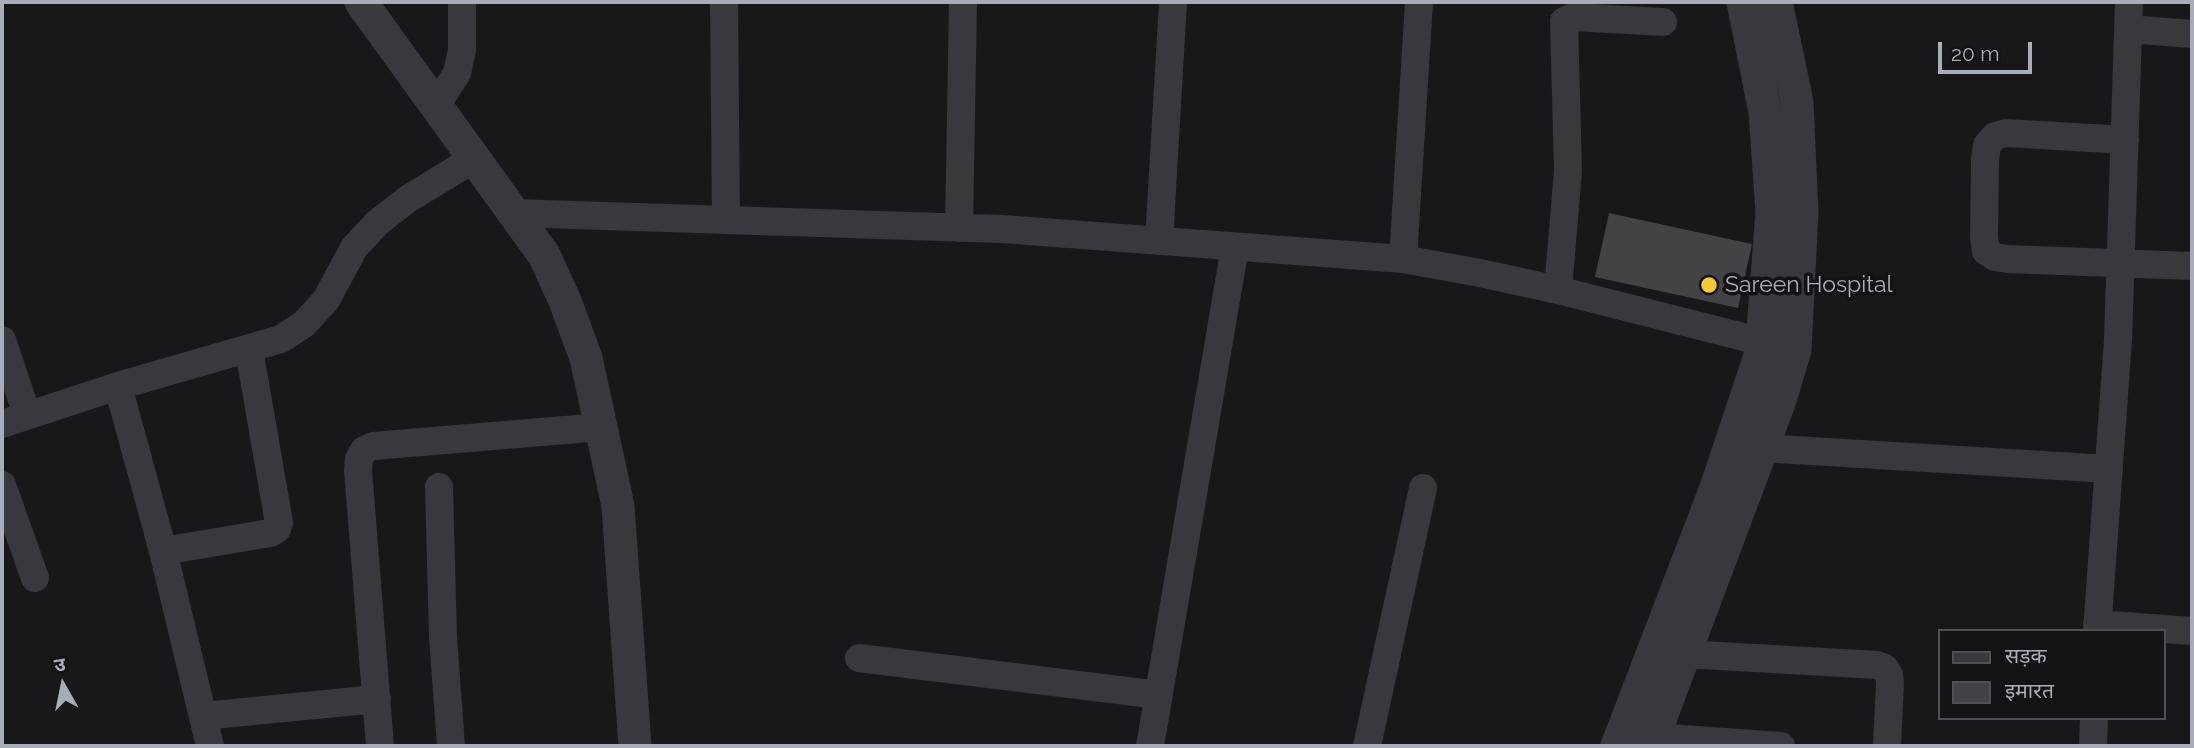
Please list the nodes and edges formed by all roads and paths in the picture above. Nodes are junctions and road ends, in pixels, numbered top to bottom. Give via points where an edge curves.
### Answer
1 (361, 2) edge
2 (462, 2) edge
3 (724, 2) edge
4 (963, 2) edge
5 (1173, 2) edge
6 (1419, 2) edge
7 (1743, 2) edge
8 (1776, 2) edge
9 (2128, 15) edge
10 (1663, 22) dead end
11 (2192, 34) edge
12 (436, 106) junction
13 (2125, 139) junction
14 (475, 158) junction
15 (513, 213) junction
16 (726, 220) junction
17 (958, 228) junction
18 (1159, 241) junction
19 (1235, 247) junction
20 (1403, 259) junction
21 (2121, 264) junction
22 (2192, 266) edge
23 (1558, 290) junction
24 (2, 340) edge
25 (1762, 342) junction
26 (249, 349) junction
27 (1795, 350) junction
28 (118, 386) junction
29 (15, 420) edge
30 (601, 427) junction
31 (1746, 445) junction
32 (2109, 469) junction
33 (2, 485) edge
34 (439, 487) dead end
35 (1423, 488) dead end
36 (163, 551) junction
37 (35, 578) dead end
38 (2097, 627) edge
39 (2144, 629) edge
40 (2166, 630) edge
41 (2192, 631) edge
42 (1685, 654) junction
43 (859, 658) dead end
44 (1159, 695) junction
45 (377, 699) junction
46 (203, 716) junction
47 (2094, 720) edge
48 (1652, 741) edge
49 (210, 746) edge
50 (380, 746) edge
51 (451, 746) edge
52 (635, 746) edge
53 (1150, 746) edge
54 (1367, 746) edge
55 (1617, 746) edge
56 (1781, 746) edge
57 (1886, 746) edge
58 (2094, 746) edge

1 - 12 street
2 - 12 street via 457,74
3 - 16 street
4 - 17 street
5 - 18 street
6 - 20 street
7 - 25 street via 1765,112 1772,212
8 - 27 street via 1797,102 1802,212
9 - 11 street
9 - 13 street
10 - 23 street via 1573,17 1564,21 1568,171
12 - 14 street
13 - 21 street
13 - 21 street via 2006,133 1987,145 1985,160 1986,251 1995,257
14 - 15 street
14 - 26 street via 377,223 354,248 326,300 304,324 281,339
15 - 16 street
15 - 30 street via 544,255 565,301 586,358
16 - 17 street
17 - 18 street
18 - 19 street
19 - 20 street
19 - 44 street
20 - 23 street
21 - 22 street
21 - 32 street
23 - 25 street
24 - 29 street
25 - 27 street
25 - 31 street
26 - 28 street
26 - 36 street via 279,523 270,533
27 - 31 street via 1779,403
28 - 29 street
28 - 36 street
30 - 45 street via 364,450 358,470
30 - 52 street via 618,506
31 - 32 street
31 - 42 street
31 - 55 street via 1716,488
32 - 38 street
33 - 37 street
34 - 51 street
35 - 54 street
36 - 46 street
38 - 39 street
40 - 41 street
42 - 48 street
42 - 57 street via 1885,668 1890,683
43 - 44 street
44 - 53 street
45 - 46 street
45 - 50 street
46 - 49 street
47 - 58 street
48 - 56 street

